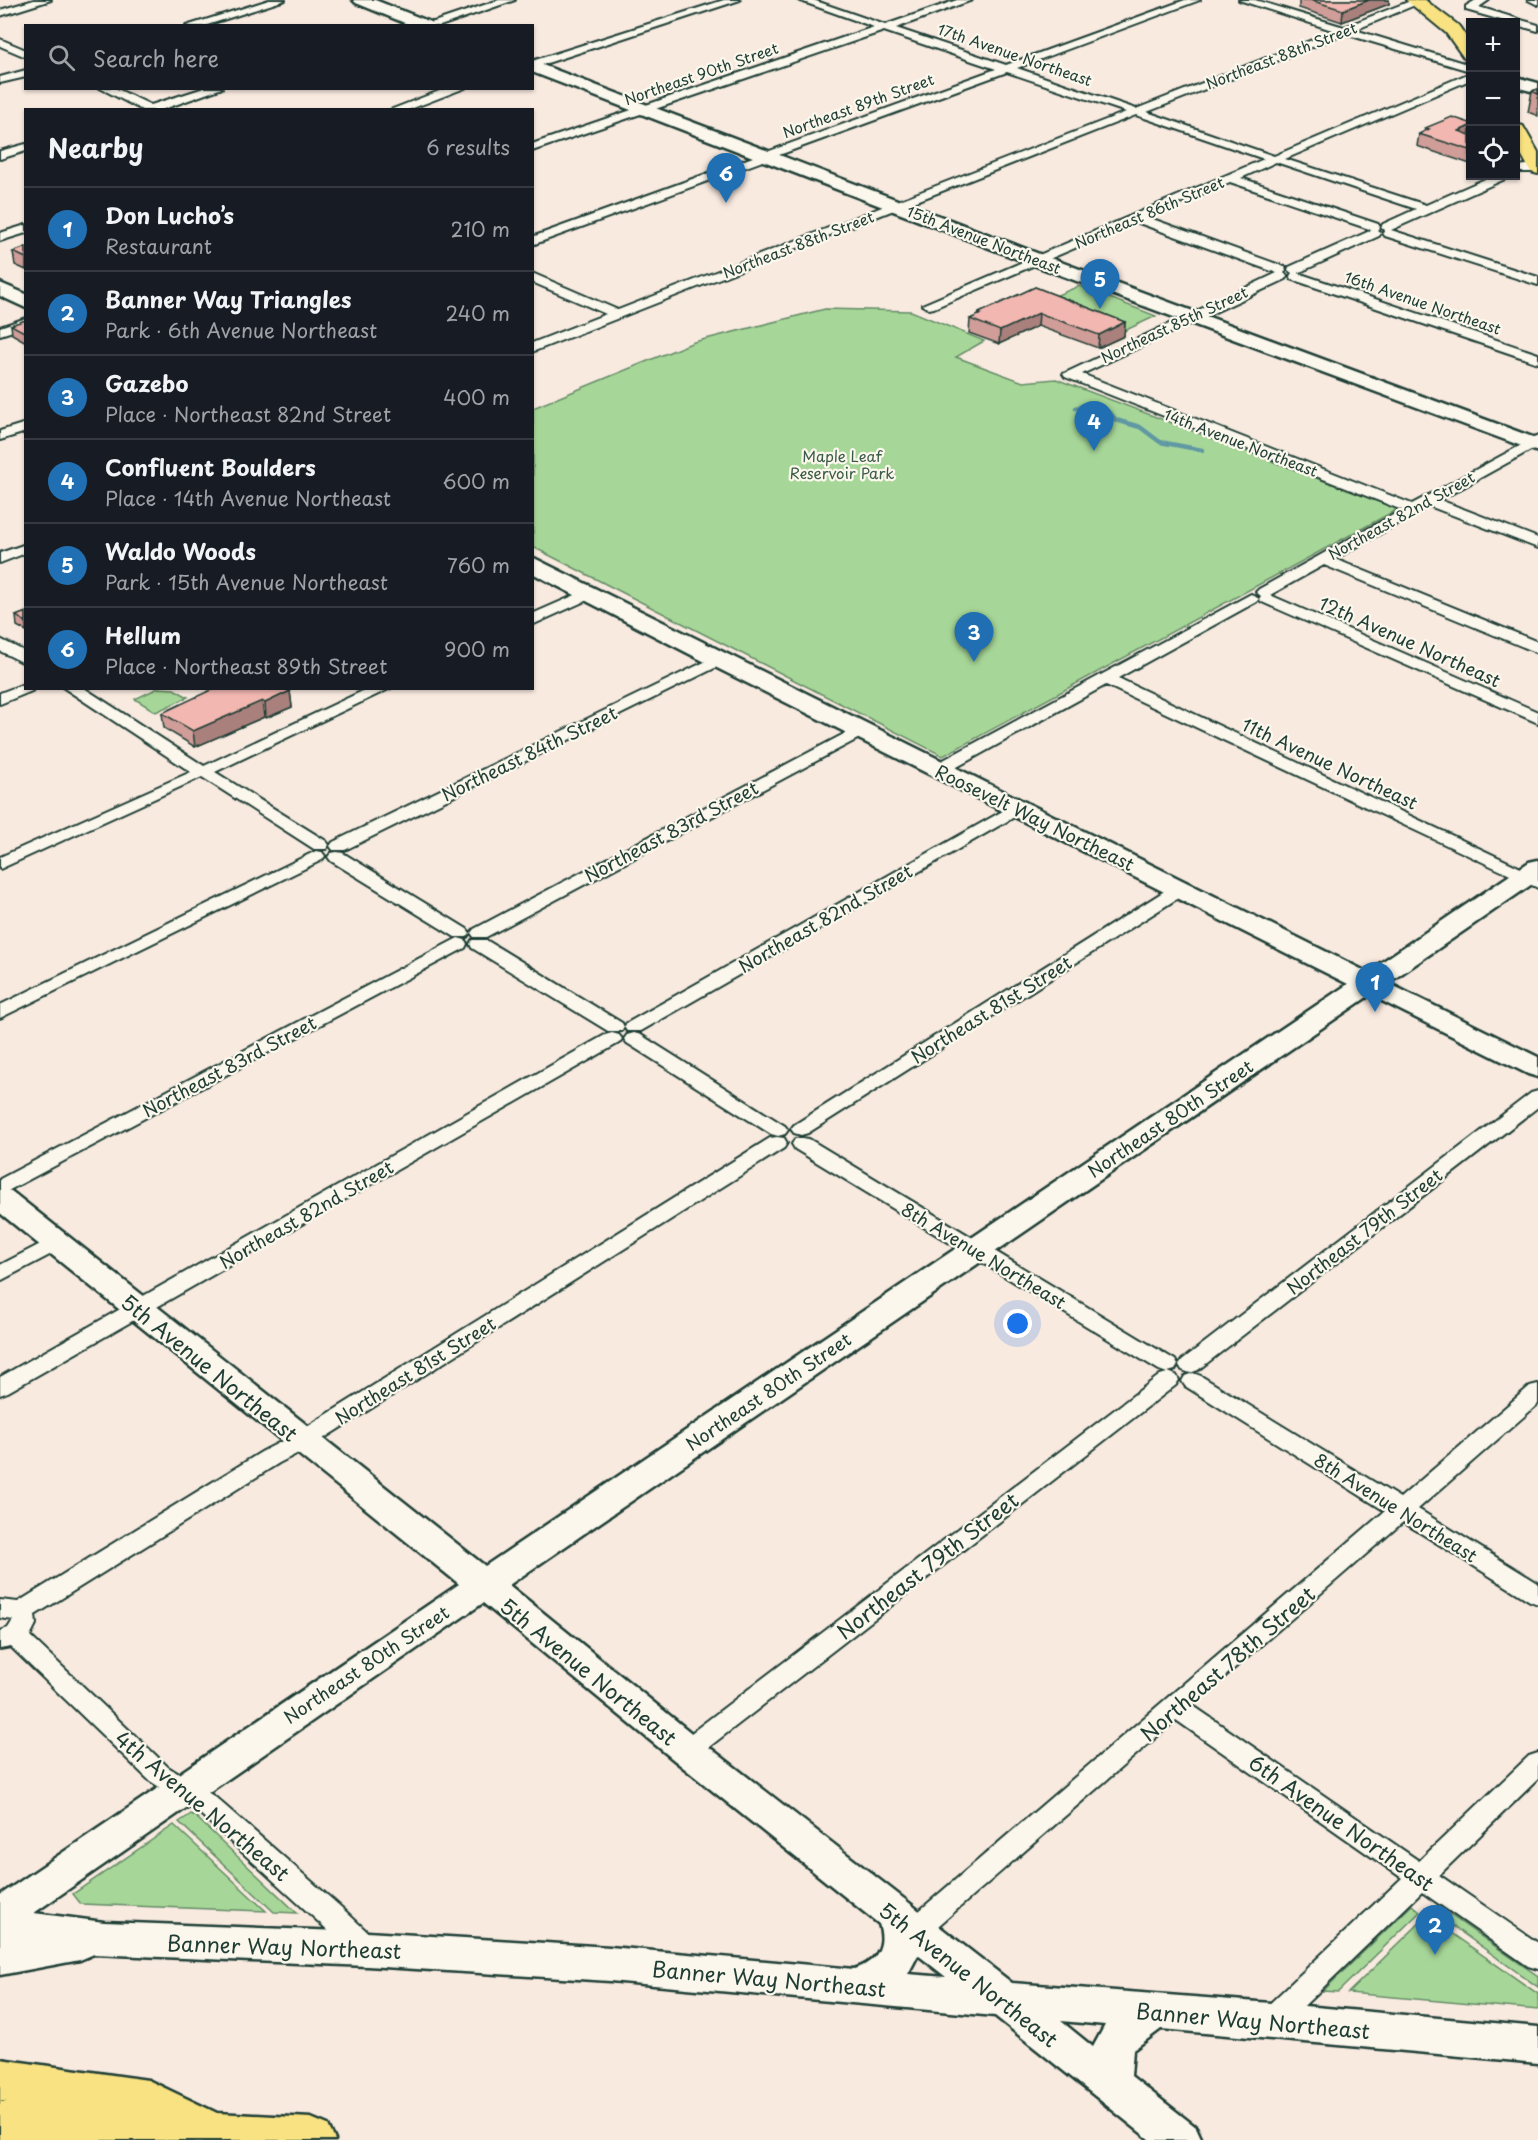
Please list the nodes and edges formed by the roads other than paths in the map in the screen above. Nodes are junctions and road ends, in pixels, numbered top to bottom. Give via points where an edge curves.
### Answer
1 (46, 0) edge
2 (280, 0) edge
3 (361, 0) edge
4 (510, 0) edge
5 (735, 0) edge
6 (803, 0) edge
7 (967, 0) edge
8 (1195, 0) edge
9 (1244, 0) edge
10 (1484, 0) edge
11 (1533, 0) edge
12 (1418, 1) edge
13 (1538, 2) edge
14 (0, 13) edge
15 (198, 24) edge
16 (422, 24) edge
17 (433, 24) edge
18 (884, 28) junction
19 (1538, 28) edge
20 (1345, 30) junction
21 (0, 42) edge
22 (1466, 49) edge
23 (24, 53) edge
24 (534, 65) edge
25 (534, 67) edge
26 (1466, 67) edge
27 (1005, 69) junction
28 (24, 74) edge
29 (1466, 78) edge
30 (0, 80) edge
31 (1520, 83) edge
32 (1538, 88) edge
33 (109, 90) edge
34 (211, 90) edge
35 (454, 90) edge
36 (148, 108) edge
37 (153, 108) edge
38 (401, 108) edge
39 (646, 110) junction
40 (1136, 112) junction
41 (1520, 137) edge
42 (534, 147) edge
43 (24, 148) edge
44 (0, 155) edge
45 (766, 156) junction
46 (1275, 159) junction
47 (1535, 159) edge
48 (1520, 166) edge
49 (1230, 178) junction
50 (1492, 180) edge
51 (896, 206) junction
52 (1427, 209) junction
53 (1137, 218) junction
54 (24, 230) edge
55 (1381, 230) junction
56 (0, 237) edge
57 (534, 240) edge
58 (1037, 260) junction
59 (1280, 273) junction
60 (1295, 273) junction
61 (534, 278) edge
62 (1538, 281) edge
63 (0, 289) edge
64 (24, 301) edge
65 (929, 305) dead end
66 (619, 315) junction
67 (1191, 317) junction
68 (24, 323) edge
69 (0, 331) edge
70 (534, 347) edge
71 (1538, 359) edge
72 (1070, 374) joint
73 (24, 428) edge
74 (0, 436) edge
75 (1536, 443) edge
76 (1428, 501) junction
77 (1413, 509) junction
78 (1538, 543) edge
79 (24, 549) edge
80 (0, 558) edge
81 (1322, 559) junction
82 (534, 565) edge
83 (590, 594) junction
84 (1261, 597) junction
85 (534, 619) edge
86 (0, 644) edge
87 (1538, 648) edge
88 (24, 658) edge
89 (719, 660) junction
90 (1105, 678) junction
91 (24, 689) edge
92 (75, 690) edge
93 (379, 690) edge
94 (0, 699) edge
95 (1538, 718) edge
96 (861, 730) junction
97 (940, 769) junction
98 (203, 772) junction
99 (1017, 808) junction
100 (318, 851) junction
101 (338, 851) junction
102 (0, 864) edge
103 (1533, 876) edge
104 (1180, 889) junction
105 (459, 938) junction
106 (479, 939) junction
107 (1368, 983) junction
108 (0, 1012) edge
109 (624, 1033) junction
110 (1538, 1068) edge
111 (1538, 1097) edge
112 (778, 1136) junction
113 (802, 1137) junction
114 (0, 1188) edge
115 (0, 1198) edge
116 (56, 1243) junction
117 (975, 1250) junction
118 (0, 1274) edge
119 (139, 1309) junction
120 (1168, 1372) junction
121 (1192, 1373) junction
122 (0, 1388) edge
123 (1538, 1392) edge
124 (302, 1441) junction
125 (1403, 1510) junction
126 (483, 1584) junction
127 (1538, 1595) edge
128 (9, 1624) edge
129 (1176, 1707) junction
130 (687, 1750) junction
131 (1538, 1763) edge
132 (183, 1789) junction
133 (1420, 1876) junction
134 (0, 1917) edge
135 (904, 1923) junction
136 (0, 1925) edge
137 (104, 1939) junction
138 (367, 1949) junction
139 (0, 1958) edge
140 (1538, 1958) edge
141 (857, 1985) junction
142 (1005, 2000) junction
143 (1155, 2012) junction
144 (1272, 2020) junction
145 (1538, 2045) edge
146 (0, 2080) edge
147 (1111, 2085) junction
148 (0, 2123) edge
149 (210, 2134) junction
150 (311, 2140) edge
151 (1181, 2140) edge

1 - 14 street
2 - 15 street
3 - 16 street
4 - 17 street
5 - 24 street
6 - 18 street, 17th Avenue Northeast
7 - 18 street, Northeast 90th Street
8 - 27 street, Northeast 89th Street
9 - 20 street
10 - 19 street via 1470,6
11 - 13 street
12 - 20 street, Northeast 88th Street
12 - 22 main road via 1452,30
18 - 27 street, 17th Avenue Northeast
18 - 39 street, Northeast 90th Street
20 - 26 street
20 - 40 street, Northeast 88th Street
21 - 23 street
25 - 39 street, 15th Avenue Northeast
27 - 40 street, 17th Avenue Northeast
27 - 45 street, Northeast 89th Street
28 - 30 street
29 - 46 street, Northeast 86th Street
31 - 32 street
33 - 36 street
34 - 37 street
35 - 38 street
39 - 42 street, Northeast 90th Street
39 - 45 street, 15th Avenue Northeast
40 - 46 street, 17th Avenue Northeast
40 - 51 street, Northeast 88th Street
41 - 47 main road
43 - 44 street
45 - 51 street, 15th Avenue Northeast
45 - 57 street, Northeast 89th Street
46 - 49 street, Northeast 86th Street
46 - 52 street, 17th Avenue Northeast
47 - 48 street
49 - 53 street, Northeast 86th Street
49 - 55 street
50 - 52 street
51 - 58 street, 15th Avenue Northeast
51 - 66 street, Northeast 88th Street
52 - 55 street
53 - 58 street, Northeast 86th Street
53 - 59 street
54 - 56 street
55 - 60 street
55 - 62 street
58 - 65 street, Northeast 86th Street
58 - 67 street, 15th Avenue Northeast
59 - 60 street
59 - 67 street, Northeast 85th Street
60 - 71 street, 16th Avenue Northeast
61 - 66 street
63 - 64 street
66 - 70 street, Northeast 88th Street
67 - 72 street, Northeast 85th Street
67 - 75 street, 15th Avenue Northeast
68 - 69 street
72 - 77 street, 14th Avenue Northeast
73 - 74 street
75 - 76 street, Northeast 82nd Street
76 - 77 street, Northeast 82nd Street
76 - 78 street
77 - 81 street, Northeast 82nd Street
79 - 80 street
81 - 84 street, Northeast 82nd Street
81 - 87 street
82 - 83 street, Roosevelt Way Northeast
83 - 85 street
83 - 89 street, Roosevelt Way Northeast
84 - 90 street, Northeast 82nd Street
84 - 95 street, 12th Avenue Northeast
86 - 88 street
89 - 96 street, Roosevelt Way Northeast
89 - 101 street, Northeast 84th Street
90 - 97 street, Northeast 82nd Street
90 - 103 street, 11th Avenue Northeast
91 - 94 street
92 - 98 street
93 - 98 street
96 - 97 street, Roosevelt Way Northeast
96 - 106 street, Northeast 83rd Street
97 - 99 street, Roosevelt Way Northeast
98 - 100 street
98 - 102 street
99 - 104 street, Roosevelt Way Northeast
99 - 109 street, Northeast 82nd Street
100 - 101 street via 326,859
100 - 108 street
101 - 105 street
103 - 107 street, Northeast 80th Street
104 - 107 street, Roosevelt Way Northeast
104 - 113 street, Northeast 81st Street
105 - 106 street via 469,931
105 - 114 street, Northeast 83rd Street
106 - 109 street
107 - 110 street, Roosevelt Way Northeast
107 - 117 street, Northeast 80th Street
109 - 112 street
109 - 119 street, Northeast 82nd Street
111 - 121 street, Northeast 79th Street
112 - 113 street via 789,1147
112 - 124 street, Northeast 81st Street
113 - 117 street, 8th Avenue Northeast
115 - 116 street, 5th Avenue Northeast
116 - 118 street
116 - 119 street, 5th Avenue Northeast
117 - 120 street, 8th Avenue Northeast
117 - 126 street, Northeast 80th Street
119 - 122 street, Northeast 82nd Street
119 - 124 street, 5th Avenue Northeast
120 - 121 street via 1184,1384
120 - 130 street, Northeast 79th Street
121 - 125 street, 8th Avenue Northeast
123 - 125 street, Northeast 78th Street
124 - 126 street, 5th Avenue Northeast
124 - 128 street, Northeast 81st Street
125 - 127 street, 8th Avenue Northeast
125 - 129 street, Northeast 78th Street
126 - 130 street, 5th Avenue Northeast
126 - 132 street, Northeast 80th Street
128 - 132 street, 4th Avenue Northeast via 156,1771
129 - 133 street, 6th Avenue Northeast
129 - 135 street, Northeast 78th Street
130 - 135 street, 5th Avenue Northeast
131 - 133 street
132 - 134 street, Northeast 80th Street
132 - 138 street, 4th Avenue Northeast via 206,1804
133 - 140 street, 6th Avenue Northeast
133 - 144 street
135 - 141 street via 902,1943 893,1964 875,1980
135 - 142 street, 5th Avenue Northeast
136 - 137 street, Banner Way Northeast
137 - 138 street, Banner Way Northeast
137 - 139 street
138 - 141 street, Banner Way Northeast
141 - 142 street, Banner Way Northeast
142 - 143 street, Banner Way Northeast
142 - 147 street, 5th Avenue Northeast
143 - 144 street, Banner Way Northeast
143 - 147 street via 1126,2029 1113,2045
144 - 145 street, Banner Way Northeast
146 - 149 highway via 148,2101
147 - 151 street, 5th Avenue Northeast
148 - 149 highway
149 - 150 highway

